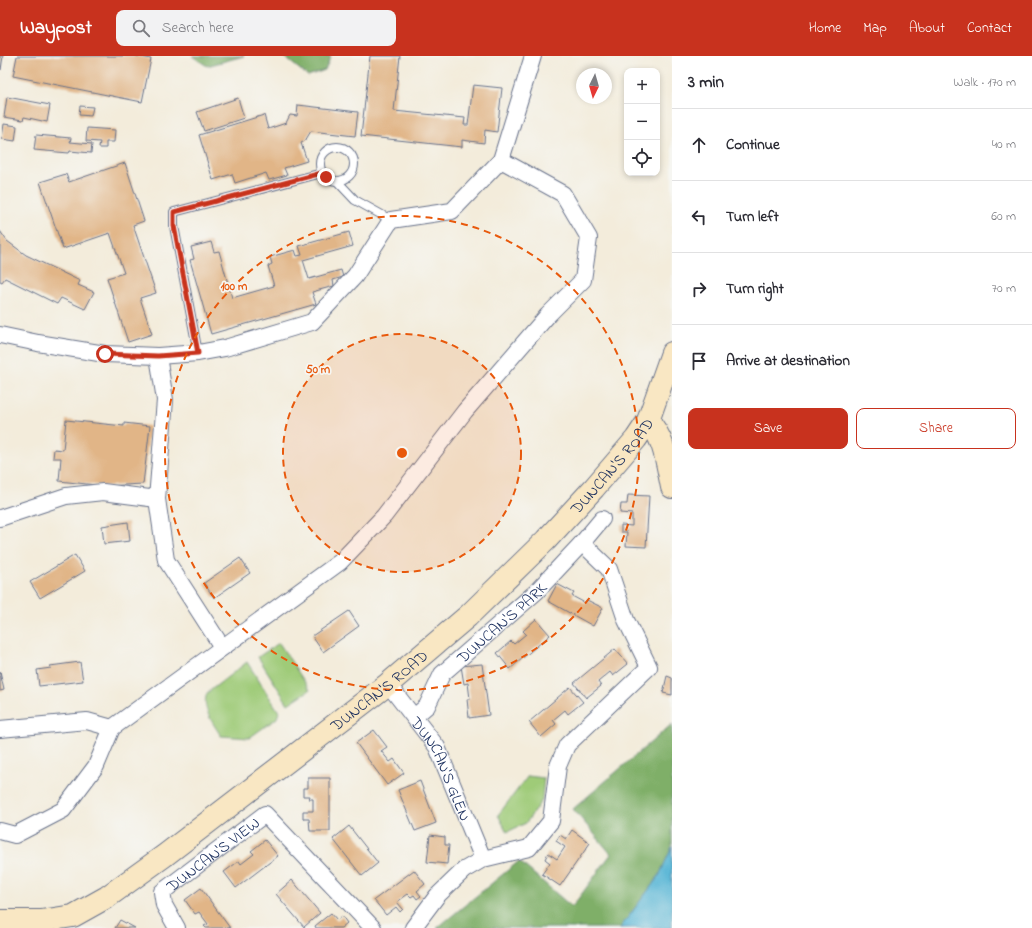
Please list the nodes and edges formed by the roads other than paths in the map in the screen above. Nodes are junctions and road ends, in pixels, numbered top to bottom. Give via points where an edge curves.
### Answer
1 (533, 56) edge
2 (501, 160) junction
3 (322, 173) junction
4 (336, 181) junction
5 (391, 220) junction
6 (0, 334) edge
7 (198, 353) junction
8 (672, 353) edge
9 (158, 356) junction
10 (648, 421) junction
11 (672, 487) edge
12 (157, 499) junction
13 (0, 518) edge
14 (602, 519) dead end
15 (582, 543) junction
16 (222, 647) junction
17 (388, 684) junction
18 (414, 717) junction
19 (112, 728) junction
20 (0, 729) edge
21 (0, 831) edge
22 (483, 859) junction
23 (0, 921) edge
24 (177, 928) edge
25 (373, 928) edge
26 (413, 928) edge

1 - 2 street
2 - 5 street via 452,211
2 - 16 street via 563,194 589,238 583,280 548,315 465,411 384,516 340,562
3 - 4 lane
3 - 4 lane via 320,162 325,152 335,148 346,150 353,158 353,169 347,178
3 - 7 lane via 174,212 174,226
4 - 5 lane via 355,200
5 - 7 street via 355,276 312,322 225,348
6 - 9 street via 105,354
7 - 9 street
8 - 10 street, DUNCAN'S ROAD
9 - 12 street via 165,400
10 - 11 street via 655,427 660,438
10 - 17 street, DUNCAN'S ROAD via 594,488 546,540 468,616
12 - 13 street via 103,492 66,496
12 - 16 street via 166,560
14 - 15 street, DUNCAN'S PARK
15 - 18 street, DUNCAN'S PARK via 536,592 442,674 427,706
15 - 22 street via 609,569 626,620 649,667 567,745 558,766 551,821 529,848
16 - 19 street
17 - 18 street, DUNCAN'S GLEN
17 - 23 street, DUNCAN'S ROAD via 107,897 73,916 41,921
18 - 22 street, DUNCAN'S GLEN via 437,747
19 - 20 street via 87,721
19 - 21 street via 96,766 63,810 15,835
22 - 26 street via 464,870 436,896
24 - 25 street, DUNCAN'S VIEW via 164,905 162,892 264,814

